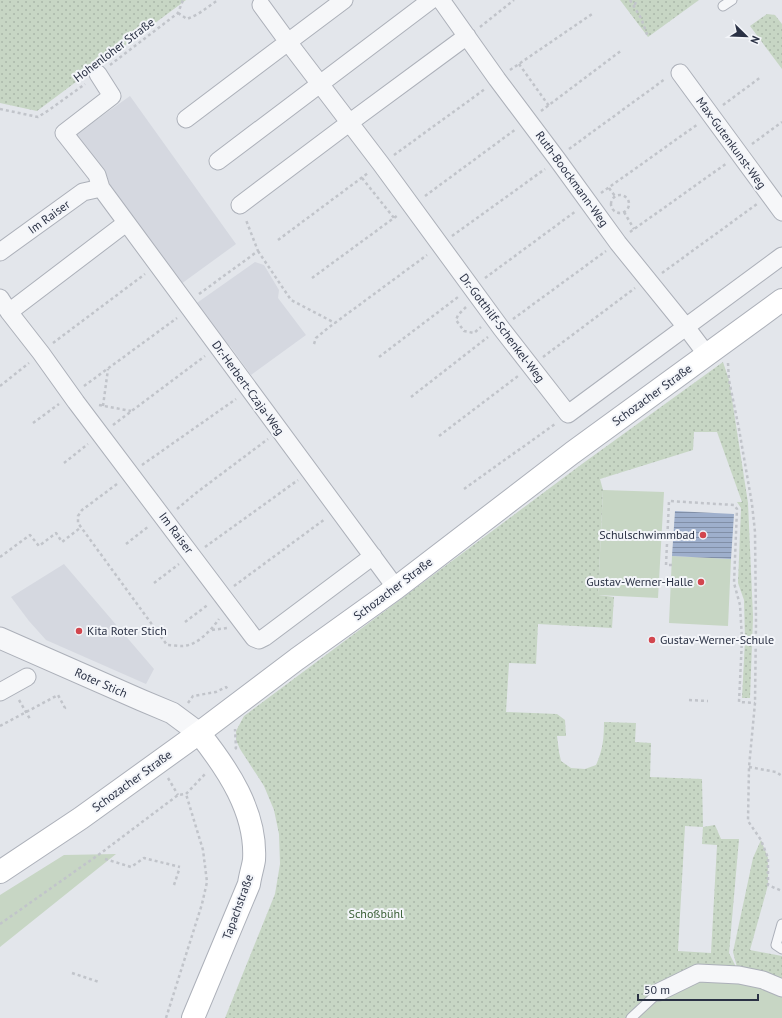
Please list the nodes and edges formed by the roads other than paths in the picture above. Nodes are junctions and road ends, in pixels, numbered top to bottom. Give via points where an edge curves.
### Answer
1 (344, 0) edge
2 (431, 0) edge
3 (441, 0) edge
4 (732, 0) edge
5 (261, 6) dead end
6 (723, 6) dead end
7 (467, 36) junction
8 (288, 42) junction
9 (98, 74) road end
10 (674, 75) road end
11 (319, 84) junction
12 (186, 119) dead end
13 (352, 121) junction
14 (218, 161) dead end
15 (101, 188) junction
16 (240, 205) road end
17 (782, 212) edge
18 (126, 223) junction
19 (0, 252) edge
20 (782, 256) edge
21 (782, 300) edge
22 (4, 305) edge
23 (686, 327) junction
24 (707, 355) junction
25 (373, 556) junction
26 (396, 588) junction
27 (0, 638) edge
28 (28, 677) dead end
29 (6, 689) edge
30 (198, 733) junction
31 (0, 872) edge
32 (782, 924) edge
33 (782, 949) edge
34 (782, 988) edge
35 (659, 992) joint
36 (193, 1018) edge
37 (631, 1018) edge

1 - 8 street
2 - 11 street
3 - 7 street, Ruth-Boockmann-Weg
4 - 6 lane
5 - 8 street, Dr.-Gotthilf-Schenkel-Weg
7 - 13 street
7 - 23 street, Ruth-Boockmann-Weg via 529,120 553,162 583,206 618,243 646,283
8 - 11 street, Dr.-Gotthilf-Schenkel-Weg
8 - 12 street
9 - 15 street, Dr.-Herbert-Czaja-Weg via 112,96 64,133 97,175
10 - 17 street, Max-Gutenkunst-Weg via 705,118 739,154
11 - 13 street, Dr.-Gotthilf-Schenkel-Weg
11 - 14 street
13 - 16 street
13 - 23 street, Dr.-Gotthilf-Schenkel-Weg via 501,328 525,371 568,414
15 - 18 street, Dr.-Herbert-Czaja-Weg
15 - 19 street, Im Raiser via 83,192
18 - 22 street, Im Raiser
18 - 25 street, Dr.-Herbert-Czaja-Weg
20 - 23 street
21 - 24 main road, Schozacher Straße
22 - 25 street, Im Raiser via 254,638 259,640 265,637
23 - 24 street, Ruth-Boockmann-Weg
24 - 26 main road, Schozacher Straße via 572,453
25 - 26 street, Dr.-Herbert-Czaja-Weg
26 - 30 main road, Schozacher Straße
27 - 30 street, Roter Stich via 172,713
28 - 29 street
30 - 31 main road, Schozacher Straße via 81,818
30 - 36 main road, Tapachstraße via 220,760 239,794 250,826 254,860 249,884
32 - 33 lane via 776,945
34 - 35 street via 763,980 739,975 698,973
35 - 37 lane

